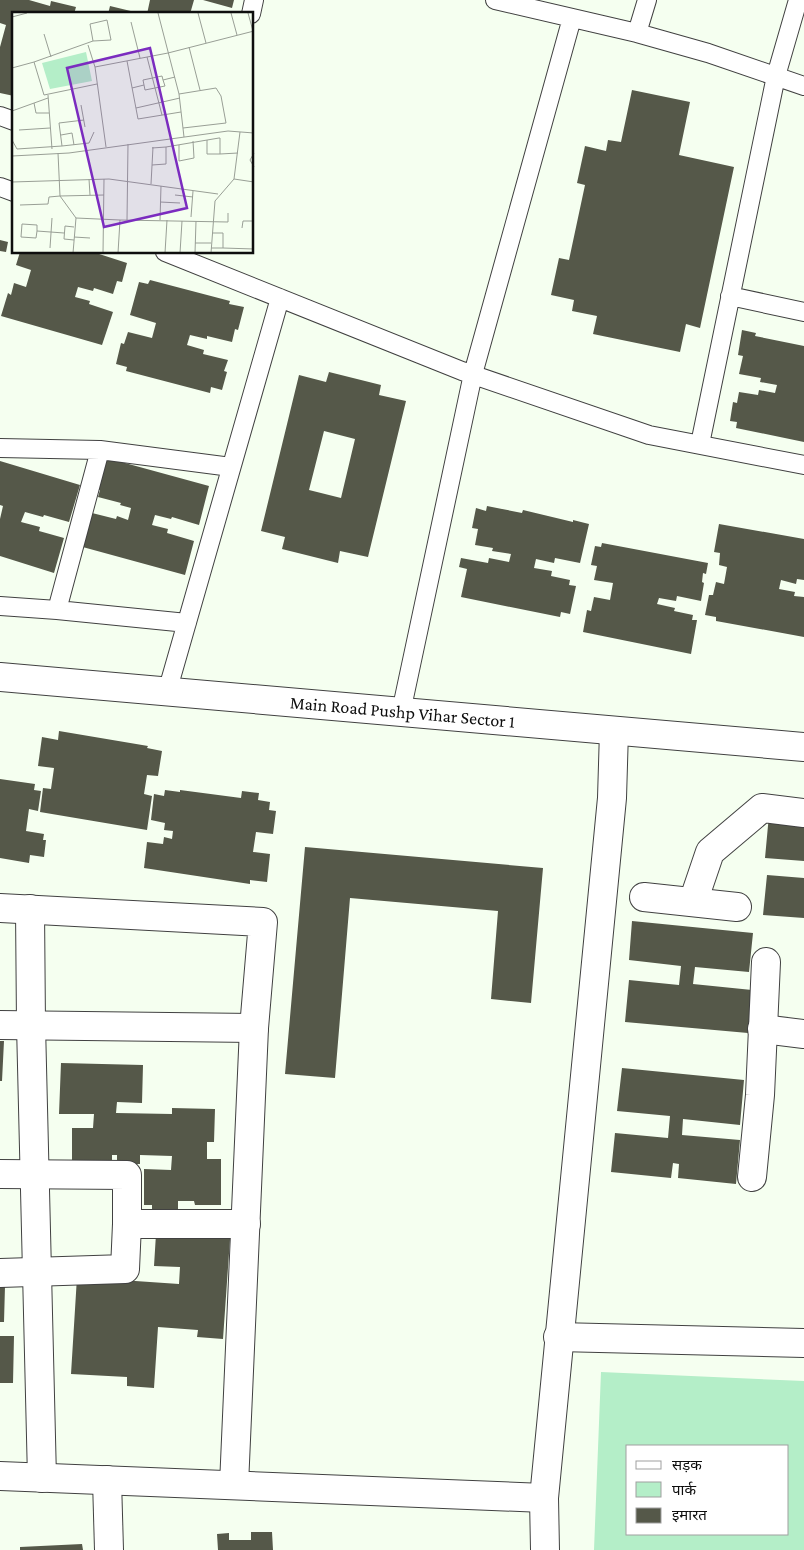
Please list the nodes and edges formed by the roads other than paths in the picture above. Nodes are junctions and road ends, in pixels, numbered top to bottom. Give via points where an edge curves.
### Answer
1 (495, 0) edge
2 (647, 0) edge
3 (798, 0) edge
4 (572, 18) junction
5 (637, 33) junction
6 (776, 76) junction
7 (804, 86) edge
8 (0, 116) edge
9 (12, 120) edge
10 (0, 187) edge
11 (12, 191) edge
12 (173, 254) edge
13 (192, 258) edge
14 (730, 296) junction
15 (280, 298) junction
16 (804, 312) edge
17 (473, 374) junction
18 (700, 444) junction
19 (0, 448) edge
20 (100, 450) junction
21 (804, 465) edge
22 (231, 467) junction
23 (0, 606) edge
24 (57, 610) junction
25 (187, 623) junction
26 (0, 677) edge
27 (166, 692) junction
28 (401, 712) junction
29 (614, 731) junction
30 (804, 747) edge
31 (804, 812) edge
32 (644, 897) dead end
33 (693, 902) junction
34 (737, 907) dead end
35 (0, 908) edge
36 (30, 909) junction
37 (766, 962) dead end
38 (31, 1025) junction
39 (0, 1026) edge
40 (254, 1028) junction
41 (762, 1030) junction
42 (804, 1034) edge
43 (35, 1173) junction
44 (0, 1174) edge
45 (752, 1177) dead end
46 (127, 1224) junction
47 (246, 1224) junction
48 (0, 1272) edge
49 (37, 1272) junction
50 (558, 1337) junction
51 (804, 1343) edge
52 (0, 1476) edge
53 (42, 1478) junction
54 (107, 1480) junction
55 (234, 1486) junction
56 (544, 1498) junction
57 (109, 1550) edge
58 (545, 1550) edge

1 - 4 lane
2 - 5 lane
3 - 6 lane
4 - 5 lane
4 - 17 lane
5 - 6 lane
6 - 7 lane
6 - 14 lane
8 - 9 lane
10 - 11 lane
12 - 13 lane
13 - 15 lane
14 - 16 lane
14 - 18 lane
15 - 17 lane
15 - 22 lane
17 - 18 lane via 649,435
17 - 28 lane
18 - 21 lane
19 - 20 lane
20 - 22 lane
20 - 24 lane
22 - 25 lane
23 - 24 lane
24 - 25 lane
25 - 27 lane
26 - 27 street, Main Road Pushp Vihar Sector 1
27 - 28 street, Main Road Pushp Vihar Sector 1
28 - 29 street, Main Road Pushp Vihar Sector 1
29 - 30 street, Main Road Pushp Vihar Sector 1
29 - 50 street via 612,798
31 - 33 street via 762,808 710,852
32 - 33 street
33 - 34 street
35 - 36 street
36 - 38 street
36 - 40 street via 263,922
37 - 41 street
38 - 39 street
38 - 40 street
38 - 43 street
40 - 47 street
41 - 42 street
41 - 45 street
43 - 44 street
43 - 46 street via 127,1175
43 - 49 street
46 - 47 street
46 - 49 street via 125,1269
47 - 55 street
48 - 49 street
49 - 53 street
50 - 51 street
50 - 56 street
52 - 53 street
53 - 54 street
54 - 55 street
54 - 57 street
55 - 56 street
56 - 58 street

